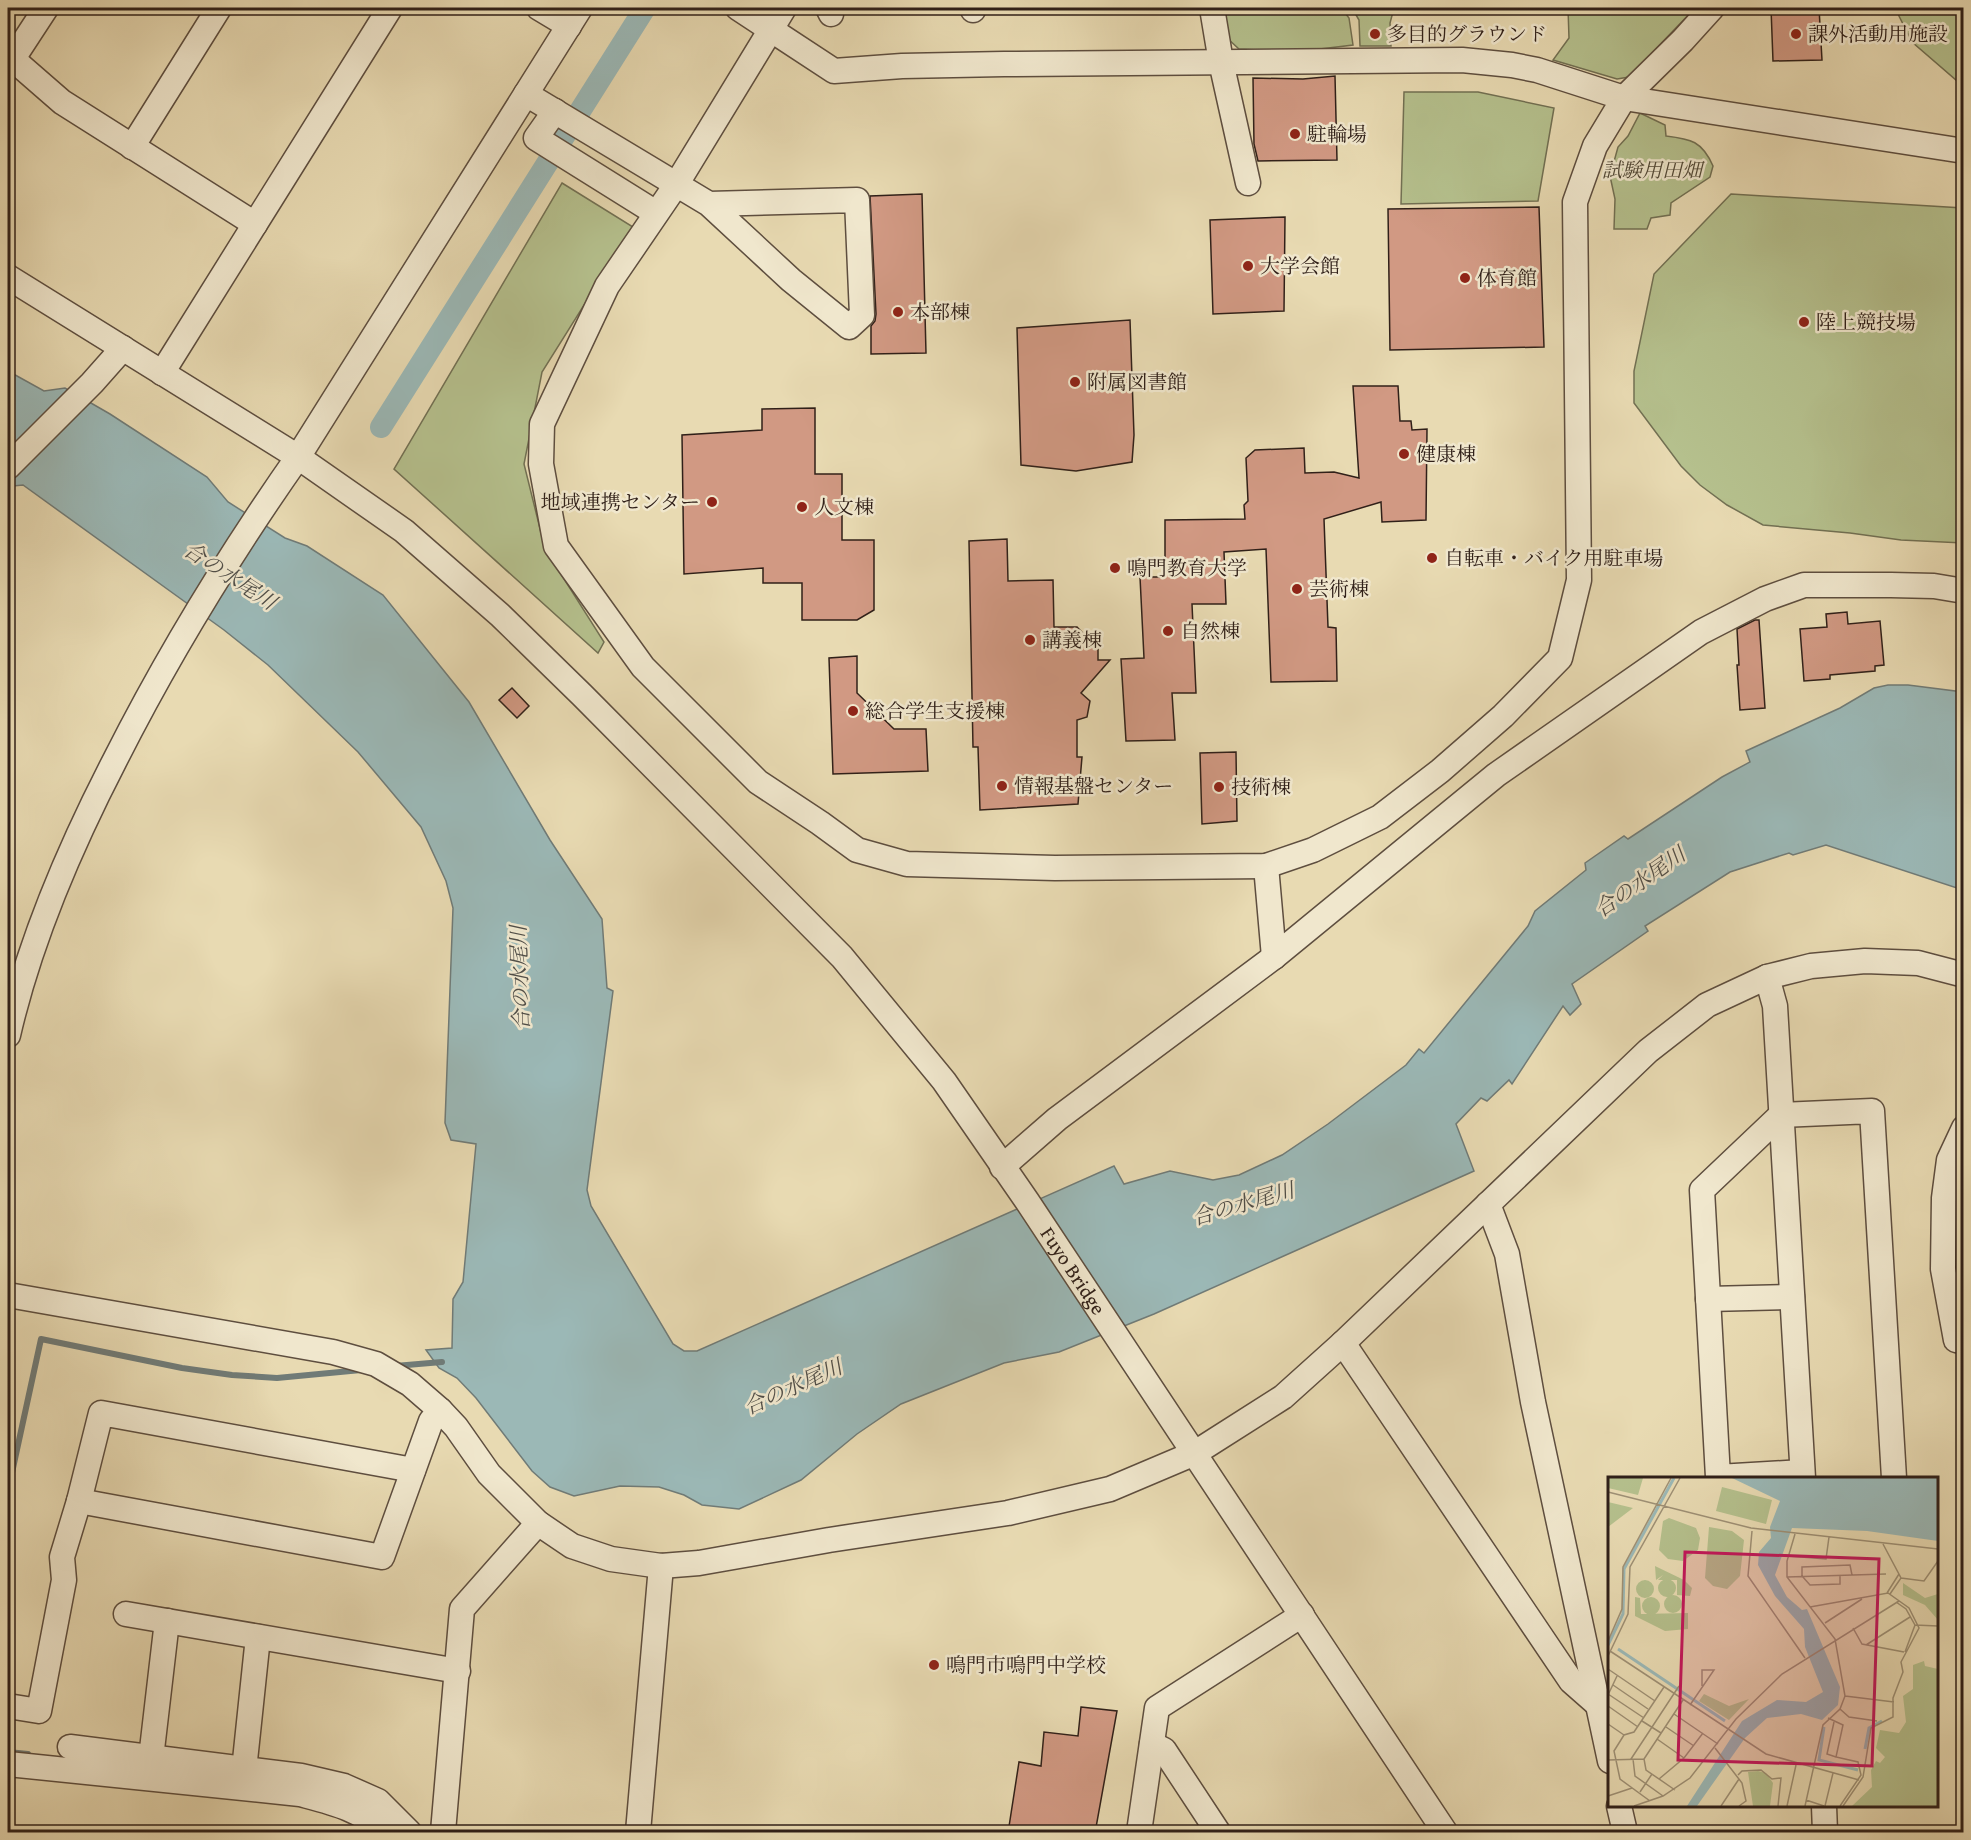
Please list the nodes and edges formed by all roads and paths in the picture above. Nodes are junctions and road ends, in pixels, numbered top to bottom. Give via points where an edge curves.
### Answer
1 (46, 8) edge
2 (219, 8) edge
3 (390, 8) edge
4 (539, 8) edge
5 (738, 8) edge
6 (784, 8) edge
7 (1212, 8) edge
8 (1712, 8) edge
9 (575, 17) edge
10 (770, 28) junction
11 (10, 57) edge
12 (1221, 62) junction
13 (526, 94) junction
14 (1624, 98) junction
15 (557, 112) junction
16 (132, 147) junction
17 (1964, 151) edge
18 (1248, 183) dead end
19 (676, 185) junction
20 (709, 204) junction
21 (656, 213) junction
22 (255, 224) junction
23 (8, 277) edge
24 (123, 348) junction
25 (162, 373) junction
26 (298, 457) junction
27 (8, 467) edge
28 (1964, 591) edge
29 (1266, 866) junction
30 (1274, 957) junction
31 (1964, 975) edge
32 (1767, 977) junction
33 (8, 1035) edge
34 (1781, 1115) junction
35 (1964, 1128) edge
36 (1002, 1167) junction
37 (1488, 1204) junction
38 (8, 1295) edge
39 (1792, 1297) junction
40 (1708, 1299) junction
41 (1964, 1341) edge
42 (1342, 1343) junction
43 (440, 1410) junction
44 (1195, 1453) junction
45 (413, 1470) junction
46 (1803, 1476) edge
47 (1894, 1477) edge
48 (79, 1501) junction
49 (538, 1523) junction
50 (661, 1566) junction
51 (126, 1614) dead end
52 (1302, 1615) junction
53 (167, 1621) junction
54 (258, 1636) junction
55 (458, 1671) junction
56 (1596, 1702) junction
57 (8, 1706) edge
58 (1152, 1744) junction
59 (70, 1747) dead end
60 (1608, 1753) edge
61 (151, 1758) junction
62 (8, 1764) edge
63 (244, 1770) junction
64 (1619, 1807) edge
65 (1824, 1807) edge
66 (383, 1833) edge
67 (409, 1833) edge
68 (443, 1833) edge
69 (638, 1833) edge
70 (1139, 1833) edge
71 (1218, 1833) edge
72 (1445, 1833) edge
73 (1625, 1833) edge
74 (1826, 1833) edge

1 - 11 street
2 - 16 street
3 - 22 street
4 - 9 street
5 - 10 street
6 - 10 street
7 - 12 street
8 - 14 street
9 - 13 street
10 - 12 street via 834,71 902,66
10 - 19 street
11 - 16 street via 62,102
12 - 14 street via 1462,60 1537,70
12 - 18 street
13 - 15 street
13 - 26 street
14 - 17 street
14 - 29 street via 1595,146 1575,202 1579,580 1560,658 1503,716 1380,817 1314,850
15 - 19 street
15 - 21 street via 536,138
16 - 22 street
19 - 20 street
19 - 21 street
20 - 20 street via 857,200 862,315 849,327
21 - 29 street via 607,286 542,424 541,464 556,546 643,667 758,782 857,850 907,864 1055,868
22 - 25 street
23 - 24 street, Fuyo Bridge
24 - 25 street, Fuyo Bridge
24 - 27 street
25 - 26 street, Fuyo Bridge
26 - 33 street via 193,617 80,828 39,930
26 - 36 street, Fuyo Bridge via 404,531 500,615 842,957 944,1081
28 - 30 street via 1934,586 1804,585 1765,599 1701,632 1496,775
29 - 30 street
30 - 36 street via 1058,1119
31 - 32 street via 1918,963 1865,961 1812,966
32 - 34 street via 1775,1006
32 - 37 street via 1707,1005 1648,1051
34 - 39 street
34 - 40 street via 1702,1190
34 - 47 street via 1872,1111
35 - 41 street via 1949,1160 1943,1269 1956,1340
36 - 44 street, Fuyo Bridge
37 - 42 street
37 - 56 street via 1507,1254 1533,1402
38 - 43 street via 333,1352 376,1364 410,1384
39 - 40 street
39 - 46 street
40 - 46 street via 1718,1477
42 - 44 street via 1283,1397
42 - 56 street via 1571,1681
43 - 45 street via 431,1421
43 - 49 street via 489,1474
44 - 50 street via 1110,1489 1008,1513
44 - 52 street, Fuyo Bridge
45 - 48 street via 382,1557
45 - 48 street via 101,1413
48 - 57 street via 62,1557 64,1580 39,1711
49 - 50 street via 582,1549 611,1559
49 - 55 street via 462,1609
50 - 69 street
51 - 53 street
52 - 58 street via 1157,1708
52 - 72 street, Fuyo Bridge
53 - 54 street
53 - 61 street
54 - 55 street
54 - 63 street
55 - 68 street
56 - 60 street
58 - 70 street
58 - 71 street via 1164,1750
59 - 61 street
61 - 63 street
62 - 66 street via 300,1794 364,1816
63 - 67 street via 301,1776 344,1786 378,1801
64 - 73 street
65 - 74 street

